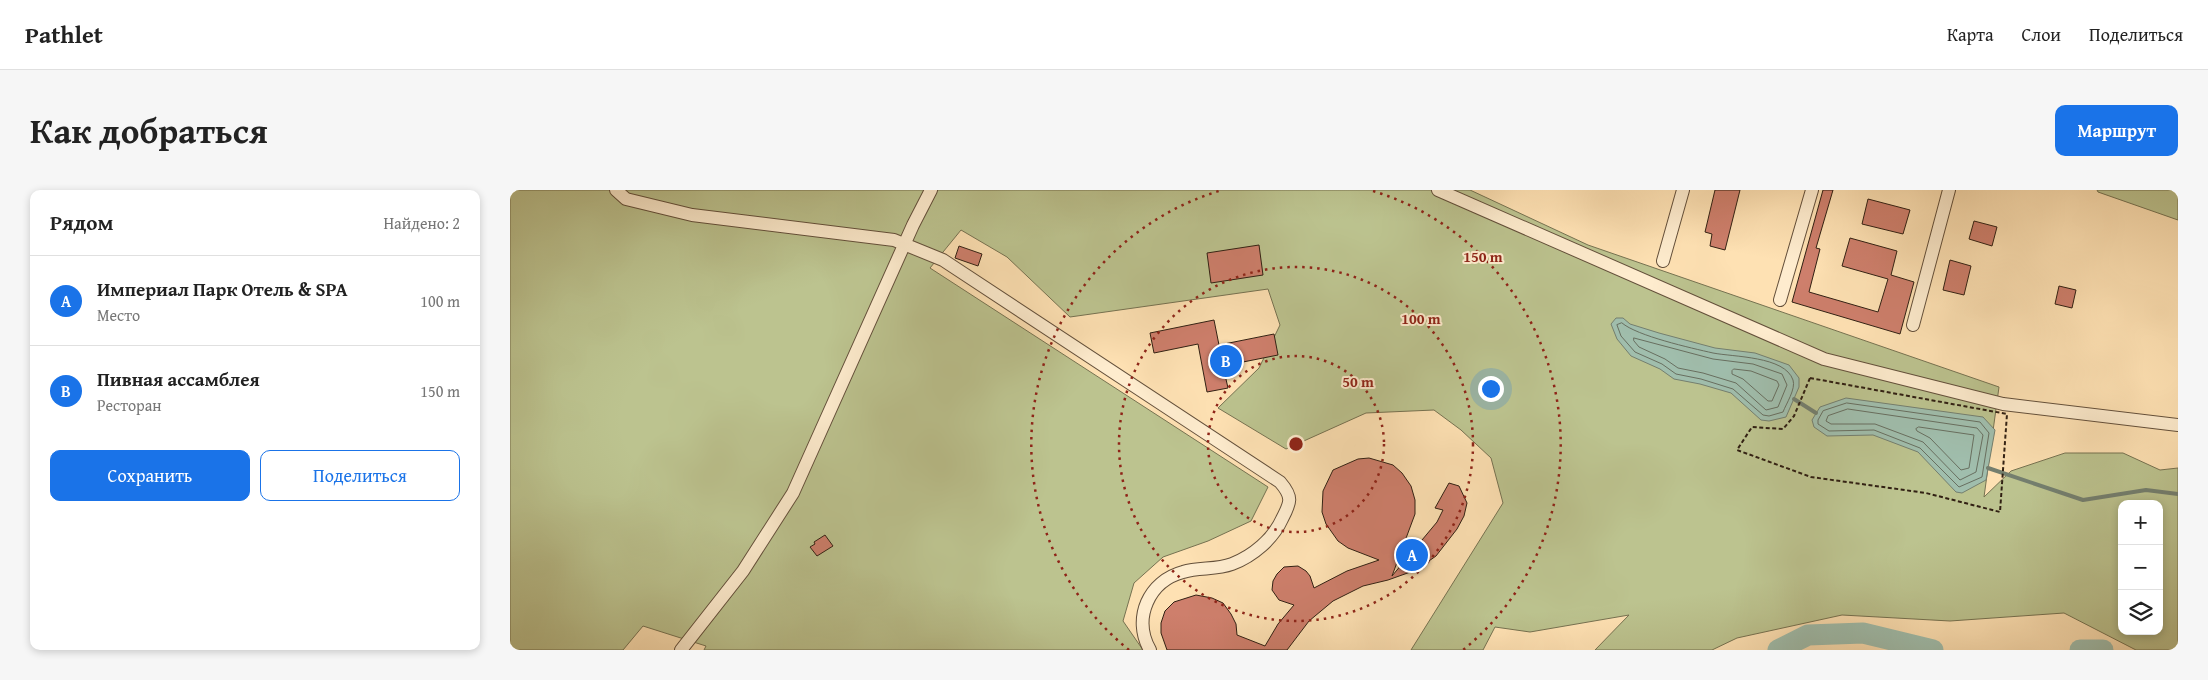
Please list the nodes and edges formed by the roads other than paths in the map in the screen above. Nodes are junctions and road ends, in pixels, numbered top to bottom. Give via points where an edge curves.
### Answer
1 (616, 190) edge
2 (931, 190) edge
3 (1438, 190) edge
4 (1683, 190) edge
5 (1812, 190) edge
6 (1949, 190) edge
7 (904, 244) junction
8 (1663, 261) dead end
9 (1780, 300) dead end
10 (1913, 325) dead end
11 (2178, 425) edge
12 (681, 650) edge
13 (1150, 650) edge

1 - 7 street via 626,199 692,215 894,240
2 - 7 street
3 - 11 street via 1824,359 2003,404
4 - 8 street
5 - 9 street
6 - 10 street
7 - 12 street via 793,493 743,571
7 - 13 street via 958,268 1280,482 1288,491 1290,503 1276,531 1257,550 1233,564 1171,576 1154,589 1144,608 1142,625

